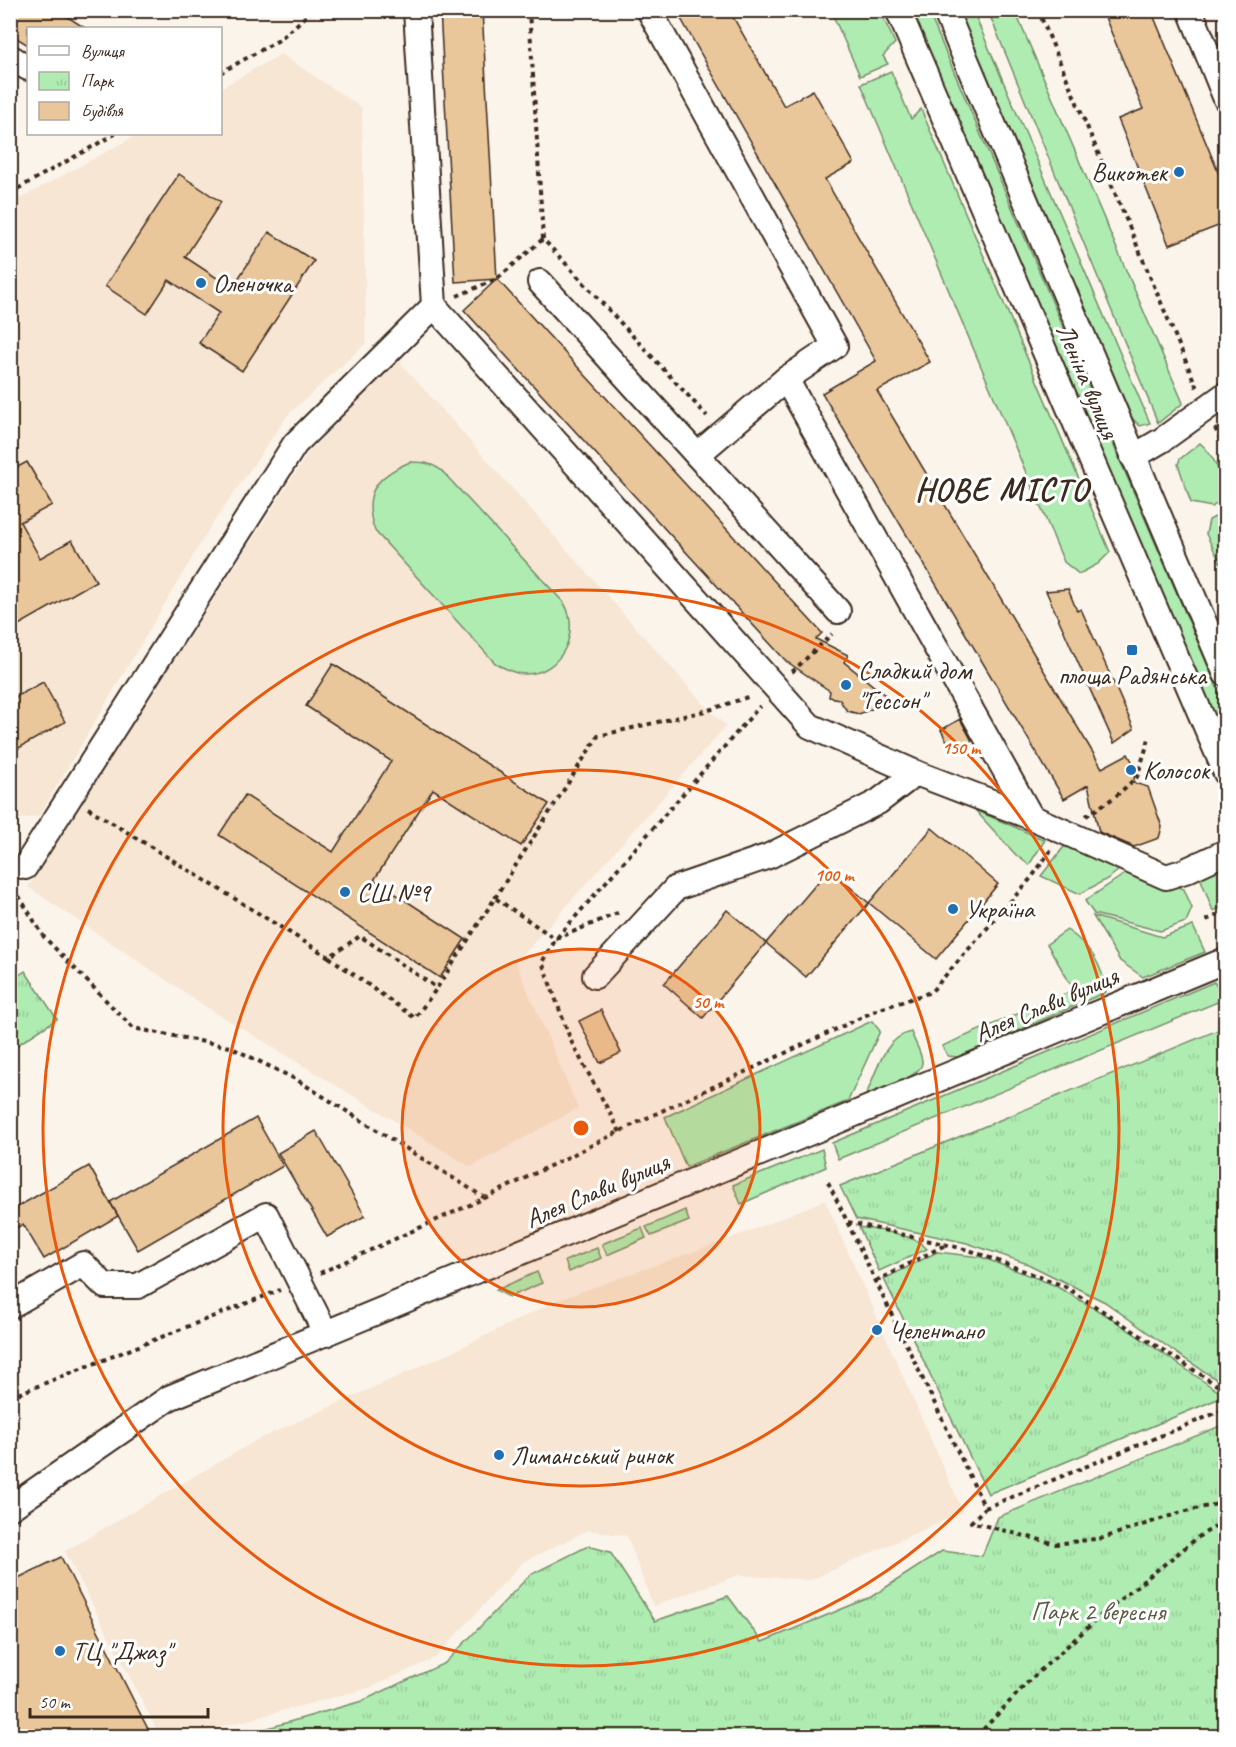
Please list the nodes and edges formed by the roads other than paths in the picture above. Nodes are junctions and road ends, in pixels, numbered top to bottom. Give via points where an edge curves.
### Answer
1 (416, 10) edge
2 (649, 10) edge
3 (898, 10) edge
4 (945, 10) edge
5 (1190, 10) edge
6 (10, 57) edge
7 (27, 67) edge
8 (1226, 99) edge
9 (540, 282) dead end
10 (434, 306) junction
11 (786, 379) junction
12 (1226, 394) edge
13 (697, 455) junction
14 (1133, 457) junction
15 (838, 611) road end
16 (1226, 674) edge
17 (916, 772) junction
18 (1226, 773) edge
19 (1031, 817) junction
20 (1226, 852) edge
21 (18, 875) edge
22 (1226, 960) edge
23 (595, 976) dead end
24 (10, 1306) edge
25 (326, 1334) junction
26 (10, 1508) edge

1 - 10 street
2 - 11 street via 835,346
3 - 18 street, Леніна вулиця
4 - 14 street, Леніна вулиця
5 - 8 street
6 - 7 street
9 - 13 street
10 - 17 street via 810,726
10 - 21 street via 295,444
11 - 13 street
11 - 19 street
12 - 14 street
13 - 15 street
14 - 16 street, Леніна вулиця
17 - 19 street
17 - 23 street via 878,802 769,856 676,888
19 - 20 street via 1166,877
22 - 25 street, Алея Слави вулиця
24 - 25 street via 83,1264 105,1286 138,1286 266,1215
25 - 26 street, Алея Слави вулиця via 169,1398

